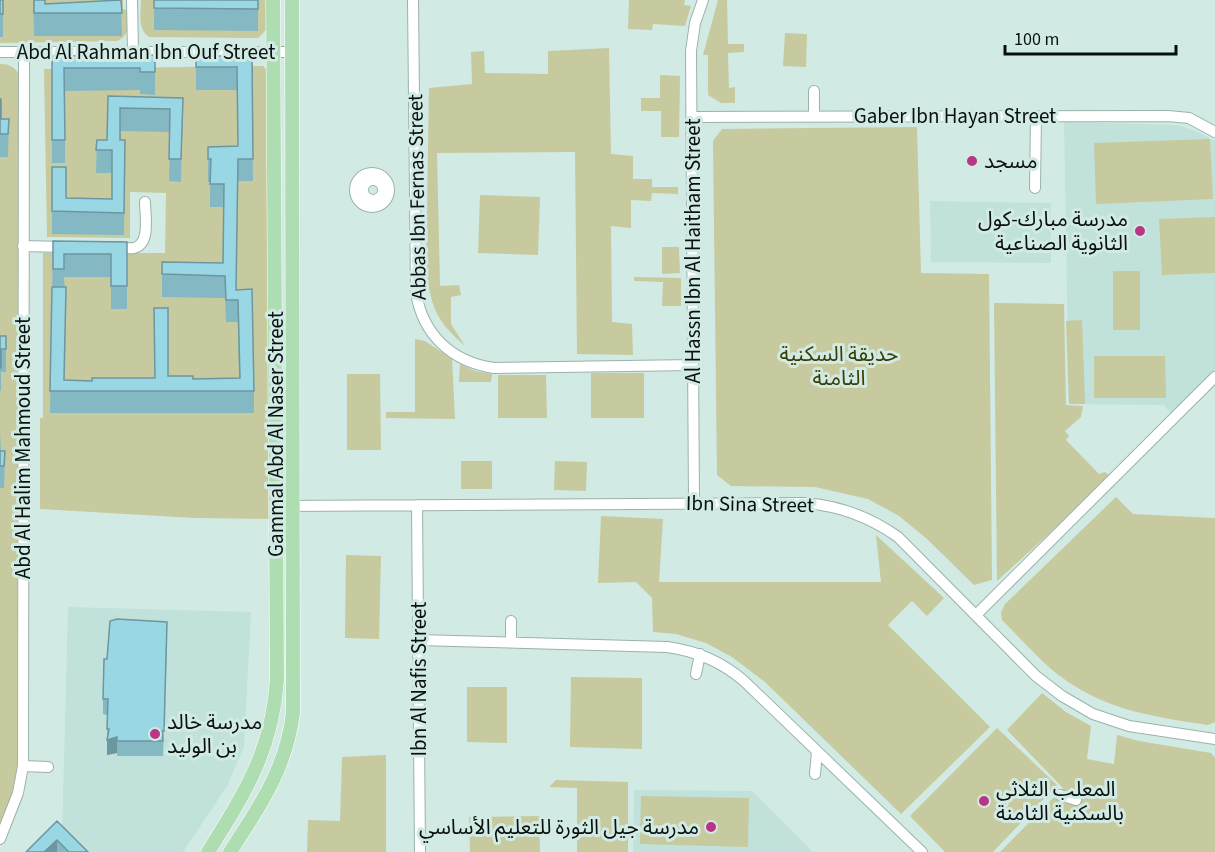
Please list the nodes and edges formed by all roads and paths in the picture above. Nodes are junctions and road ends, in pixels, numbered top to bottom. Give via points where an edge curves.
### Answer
1 (132, 0) edge
2 (273, 0) edge
3 (292, 0) edge
4 (413, 0) edge
5 (703, 0) edge
6 (0, 52) edge
7 (24, 52) junction
8 (133, 52) junction
9 (273, 52) junction
10 (292, 52) junction
11 (814, 91) dead end
12 (1036, 116) junction
13 (692, 117) junction
14 (814, 117) junction
15 (1215, 132) edge
16 (1035, 188) dead end
17 (145, 202) dead end
18 (23, 246) junction
19 (79, 247) edge
20 (101, 247) edge
21 (693, 365) junction
22 (1215, 377) edge
23 (694, 503) junction
24 (417, 505) junction
25 (276, 506) junction
26 (294, 506) junction
27 (976, 615) junction
28 (512, 621) dead end
29 (418, 640) junction
30 (511, 642) junction
31 (700, 654) junction
32 (696, 674) dead end
33 (1215, 739) edge
34 (817, 752) junction
35 (23, 766) junction
36 (48, 767) dead end
37 (815, 774) dead end
38 (1060, 795) dead end
39 (1076, 800) dead end
40 (0, 839) edge
41 (917, 850) edge
42 (208, 852) edge
43 (230, 852) edge
44 (420, 852) edge

1 - 8 street
2 - 9 main road, Gammal Abd Al Naser Street
3 - 10 main road, Gammal Abd Al Naser Street
4 - 21 street, Abbas Ibn Fernas Street via 416,293 430,332 462,359 494,368
5 - 13 street, Al Hassn Ibn Al Haitham Street via 692,37
6 - 7 street, Abd Al Rahman Ibn Ouf Street
7 - 8 street, Abd Al Rahman Ibn Ouf Street
7 - 18 street, Abd Al Halim Mahmoud Street
8 - 9 street, Abd Al Rahman Ibn Ouf Street
9 - 10 street, Abd Al Rahman Ibn Ouf Street
9 - 25 main road, Gammal Abd Al Naser Street
10 - 26 main road, Gammal Abd Al Naser Street
11 - 14 street
12 - 14 street, Gaber Ibn Hayan Street
12 - 15 street, Gaber Ibn Hayan Street via 1178,116
12 - 16 street
13 - 14 street, Gaber Ibn Hayan Street
13 - 21 street, Al Hassn Ibn Al Haitham Street
17 - 20 street via 145,233 140,243 134,248
18 - 19 street
18 - 35 street, Abd Al Halim Mahmoud Street
21 - 23 street, Al Hassn Ibn Al Haitham Street
22 - 27 street
23 - 24 street, Ibn Sina Street
23 - 27 street, Ibn Sina Street via 806,503 861,515 898,537
24 - 26 street, Ibn Sina Street
24 - 29 street, Ibn Al Nafis Street
25 - 26 street, Ibn Sina Street
25 - 42 main road, Gammal Abd Al Naser Street via 278,680 273,719 253,776
26 - 43 main road, Gammal Abd Al Naser Street via 291,729 283,762 271,788
27 - 33 street, Ibn Sina Street via 1036,676 1085,709 1129,726
28 - 30 street
29 - 30 street
29 - 44 street, Ibn Al Nafis Street
30 - 31 street via 667,647
31 - 32 street
31 - 34 street via 744,681
34 - 37 street
34 - 41 street
35 - 36 street
35 - 40 street, Abd Al Halim Mahmoud Street via 18,793
38 - 39 street

